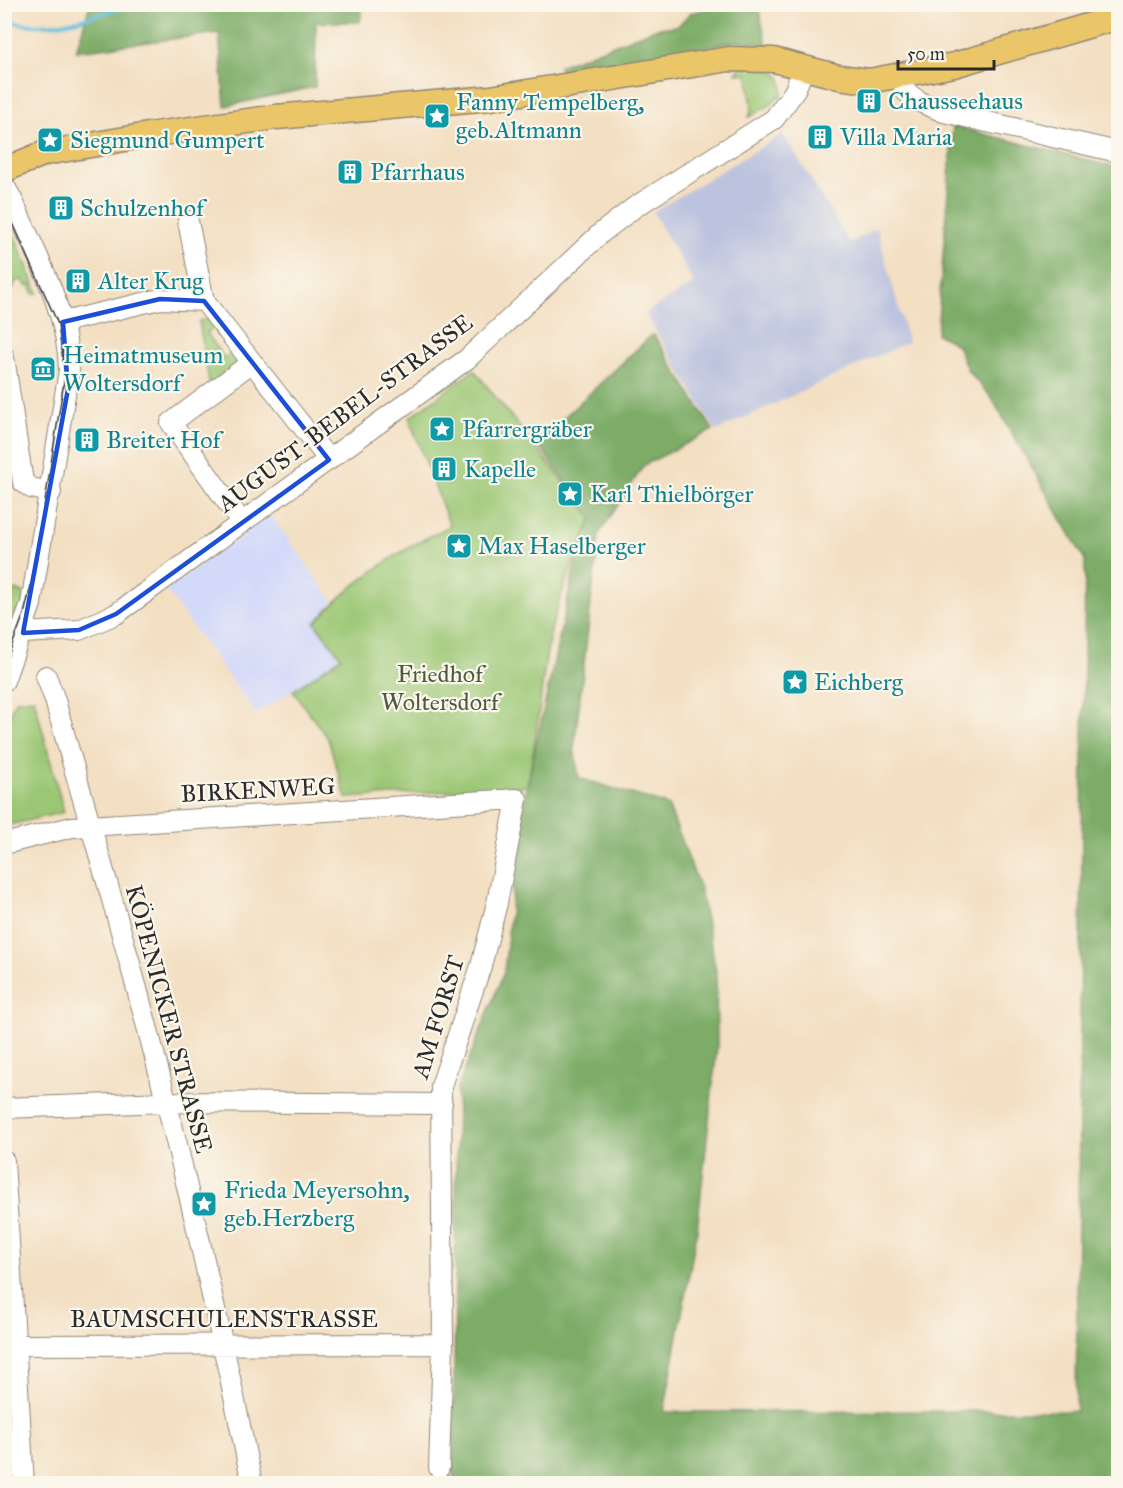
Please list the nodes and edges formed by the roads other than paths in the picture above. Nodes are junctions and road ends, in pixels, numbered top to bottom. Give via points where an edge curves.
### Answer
1 (1119, 17) edge
2 (804, 69) junction
3 (901, 76) junction
4 (1119, 152) edge
5 (4, 170) edge
6 (4, 186) edge
7 (188, 221) dead end
8 (204, 301) junction
9 (63, 322) junction
10 (4, 357) edge
11 (251, 363) junction
12 (329, 460) junction
13 (51, 492) junction
14 (242, 523) junction
15 (14, 633) edge
16 (46, 676) dead end
17 (4, 681) edge
18 (517, 799) joint
19 (90, 825) junction
20 (4, 844) edge
21 (166, 1102) junction
22 (442, 1104) junction
23 (4, 1108) edge
24 (4, 1161) edge
25 (443, 1344) junction
26 (10, 1345) edge
27 (224, 1345) junction
28 (439, 1468) dead end
29 (24, 1484) edge
30 (252, 1484) edge

1 - 3 main road via 954,65
2 - 3 main road via 869,81
2 - 5 main road via 755,58 698,62 491,98 276,117 127,138 45,153
2 - 12 street, AUGUST-BEBEL-STRASSE via 794,92 774,119 635,207 601,233 467,359
3 - 4 street via 905,91 944,112
6 - 9 street
7 - 8 street
8 - 9 street via 160,299
8 - 11 street
9 - 13 street via 69,377
10 - 13 street via 23,482
11 - 12 street
11 - 14 street via 171,423
12 - 14 street, AUGUST-BEBEL-STRASSE
13 - 15 street via 36,578
14 - 15 street, AUGUST-BEBEL-STRASSE via 116,614 91,627
15 - 17 street
16 - 19 street, KÖPENICKER STRASSE
18 - 19 street, BIRKENWEG
18 - 22 street, AM FORST via 481,966 441,1086
19 - 20 street, BIRKENWEG
19 - 21 street, KÖPENICKER STRASSE
21 - 22 street
21 - 23 street
21 - 27 street, KÖPENICKER STRASSE
22 - 25 street, AM FORST
24 - 26 street
25 - 27 street, BAUMSCHULENSTRASSE
25 - 28 street, AM FORST
26 - 27 street, BAUMSCHULENSTRASSE
26 - 29 street
27 - 30 street, KÖPENICKER STRASSE

